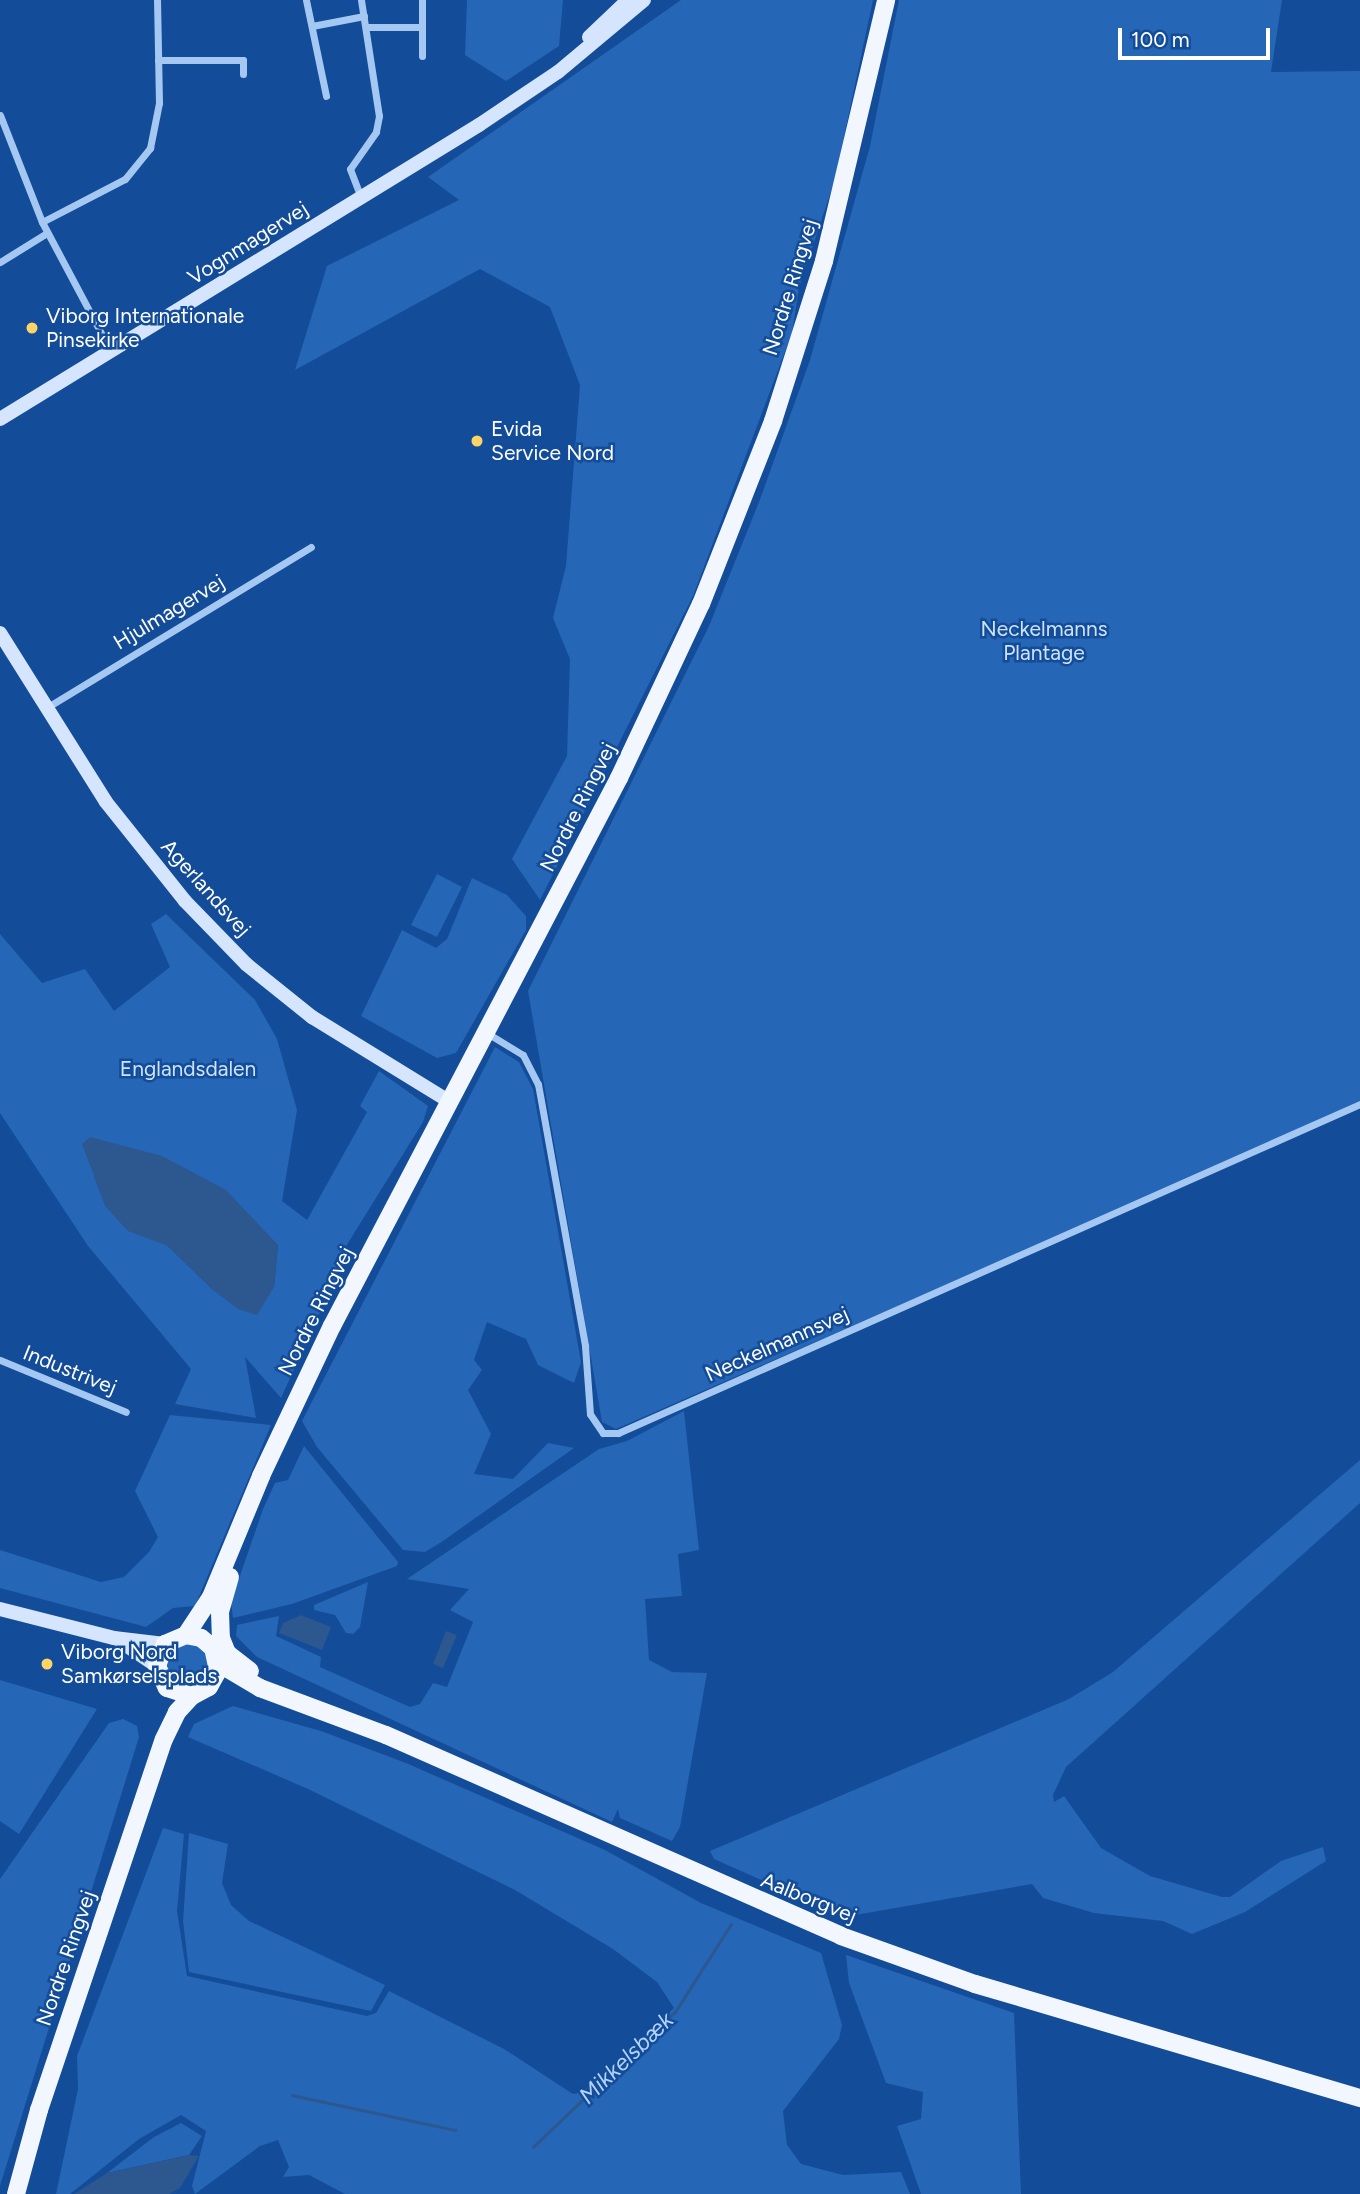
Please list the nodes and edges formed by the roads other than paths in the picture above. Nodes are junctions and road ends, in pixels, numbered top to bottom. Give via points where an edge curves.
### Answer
1 (157, 0) edge
2 (306, 0) edge
3 (422, 0) edge
4 (628, 0) edge
5 (644, 0) edge
6 (886, 0) edge
7 (362, 1) edge
8 (364, 16) junction
9 (312, 26) junction
10 (366, 27) junction
11 (422, 27) junction
12 (422, 56) dead end
13 (158, 60) junction
14 (243, 74) dead end
15 (326, 96) dead end
16 (516, 100) junction
17 (0, 115) edge
18 (361, 197) junction
19 (42, 222) junction
20 (47, 233) junction
21 (0, 261) edge
22 (112, 352) junction
23 (0, 419) edge
24 (311, 547) dead end
25 (0, 634) edge
26 (46, 708) junction
27 (486, 1032) junction
28 (450, 1102) junction
29 (1360, 1104) edge
30 (0, 1360) edge
31 (126, 1412) dead end
32 (261, 1476) junction
33 (211, 1597) junction
34 (0, 1609) edge
35 (186, 1635) junction
36 (114, 1638) junction
37 (207, 1642) junction
38 (165, 1644) junction
39 (218, 1663) junction
40 (157, 1666) junction
41 (209, 1687) junction
42 (167, 1688) junction
43 (260, 1689) junction
44 (192, 1696) junction
45 (386, 1735) junction
46 (164, 1739) junction
47 (1360, 2098) edge
48 (16, 2194) edge

1 - 13 street
2 - 9 street
3 - 11 street
4 - 16 street, Vognmagervej
5 - 16 street, Vognmagervej via 598,42
6 - 27 main road, Nordre Ringvej via 824,261 773,421 733,525 653,710
7 - 8 street
8 - 9 street
8 - 10 street
9 - 15 street
10 - 11 street
10 - 18 street via 379,116 376,132 350,169
11 - 12 street
13 - 14 street via 243,60
13 - 19 street via 156,130 139,167 125,179
16 - 18 street, Vognmagervej
17 - 19 street
18 - 22 street, Vognmagervej
19 - 20 street
20 - 21 street
20 - 22 street
22 - 23 street, Vognmagervej
24 - 26 street, Hjulmagervej
25 - 26 street, Agerlandsvej
26 - 28 street, Agerlandsvej via 148,857 246,964 312,1017
27 - 28 main road, Nordre Ringvej
27 - 29 street, Neckelmannsvej via 523,1055 538,1084 585,1346 590,1414 603,1433 618,1433
28 - 32 main road, Nordre Ringvej via 332,1326
30 - 31 street, Industrivej
32 - 33 main road, Nordre Ringvej
32 - 45 main road via 220,1612 227,1653 238,1665
33 - 35 main road, Nordre Ringvej
33 - 37 main road, Nordre Ringvej
34 - 36 street
35 - 37 main road
35 - 38 main road
36 - 38 street
36 - 40 street
37 - 39 main road
38 - 40 main road
39 - 41 main road
39 - 43 main road, Aalborgvej
40 - 42 main road
41 - 43 main road, Aalborgvej
41 - 44 main road
42 - 44 main road
42 - 46 main road, Nordre Ringvej
43 - 45 main road, Aalborgvej
44 - 46 main road, Nordre Ringvej via 177,1712
45 - 47 main road, Aalborgvej via 761,1903 880,1951
46 - 48 main road, Nordre Ringvej via 39,2110

